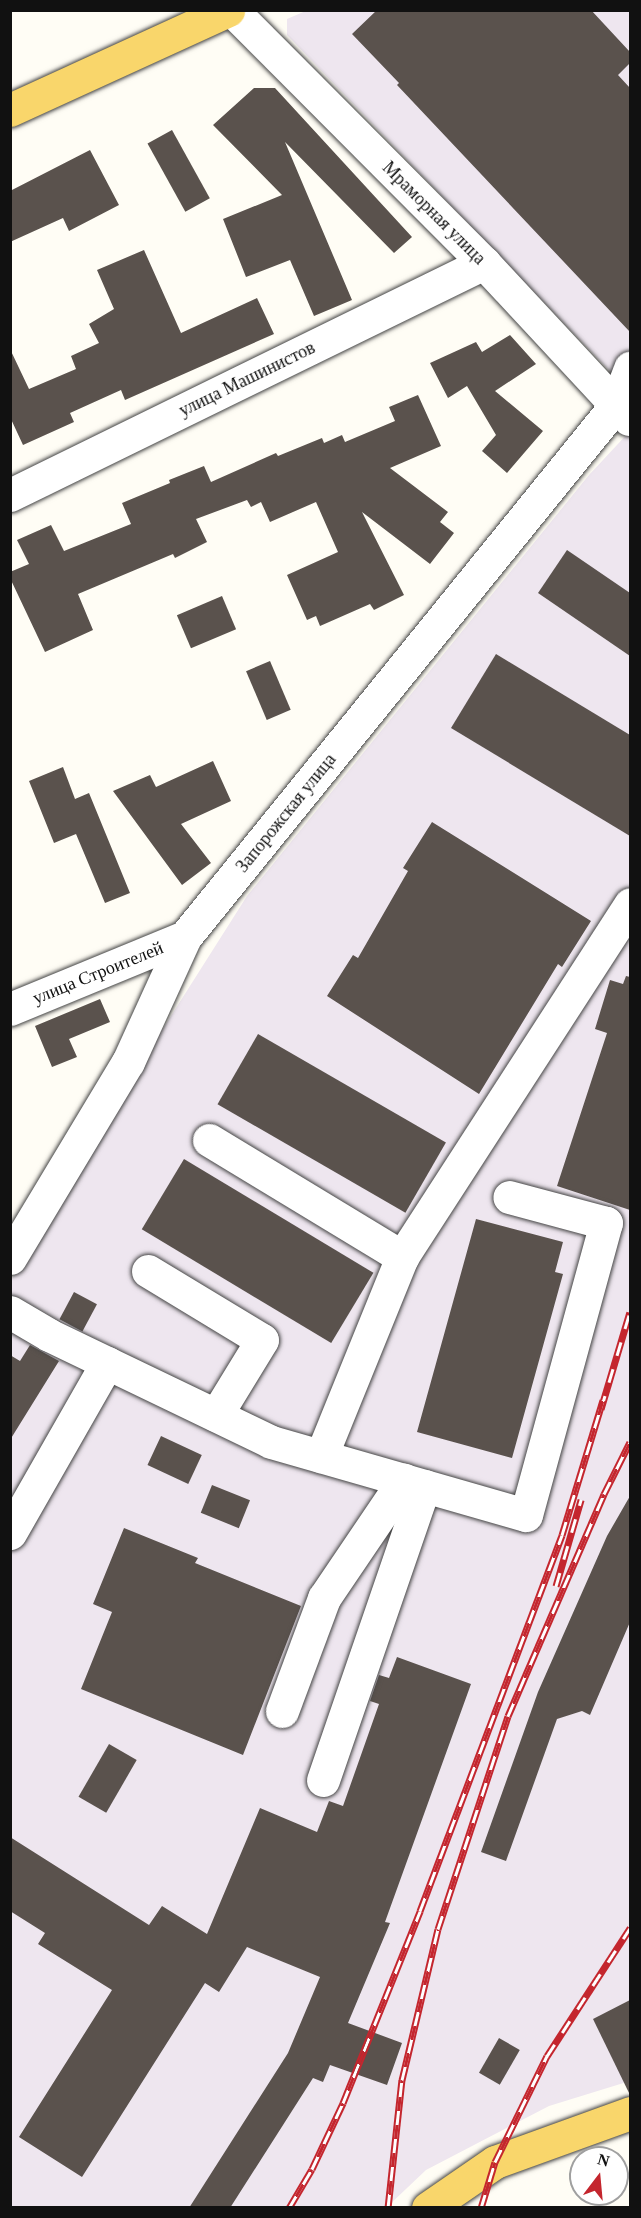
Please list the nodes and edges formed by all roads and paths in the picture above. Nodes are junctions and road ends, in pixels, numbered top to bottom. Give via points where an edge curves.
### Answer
1 (230, 10) edge
2 (10, 110) edge
3 (484, 262) junction
4 (630, 368) edge
5 (623, 412) edge
6 (10, 495) edge
7 (630, 904) edge
8 (185, 937) junction
9 (10, 1009) edge
10 (209, 1140) dead end
11 (509, 1197) dead end
12 (402, 1257) junction
13 (10, 1258) edge
14 (148, 1271) dead end
15 (10, 1312) edge
16 (107, 1363) junction
17 (216, 1415) junction
18 (321, 1456) junction
19 (414, 1483) junction
20 (10, 1533) edge
21 (282, 1711) dead end
22 (323, 1779) dead end
23 (630, 2113) edge
24 (428, 2208) edge

1 - 2 main road
1 - 3 street, Мраморная улица
3 - 5 street, Мраморная улица
3 - 6 street, улица Машинистов
4 - 5 street, Запорожская улица
5 - 8 street, Запорожская улица
7 - 12 street
8 - 9 street, улица Строителей
8 - 13 street, Запорожская улица via 128,1062
10 - 12 street
11 - 19 street via 606,1223 526,1515
12 - 18 street
14 - 17 street via 262,1340
15 - 16 street
16 - 17 street
16 - 20 street
17 - 18 street via 271,1442
18 - 19 street
19 - 21 street via 324,1598
19 - 22 street
23 - 24 main road via 495,2162

